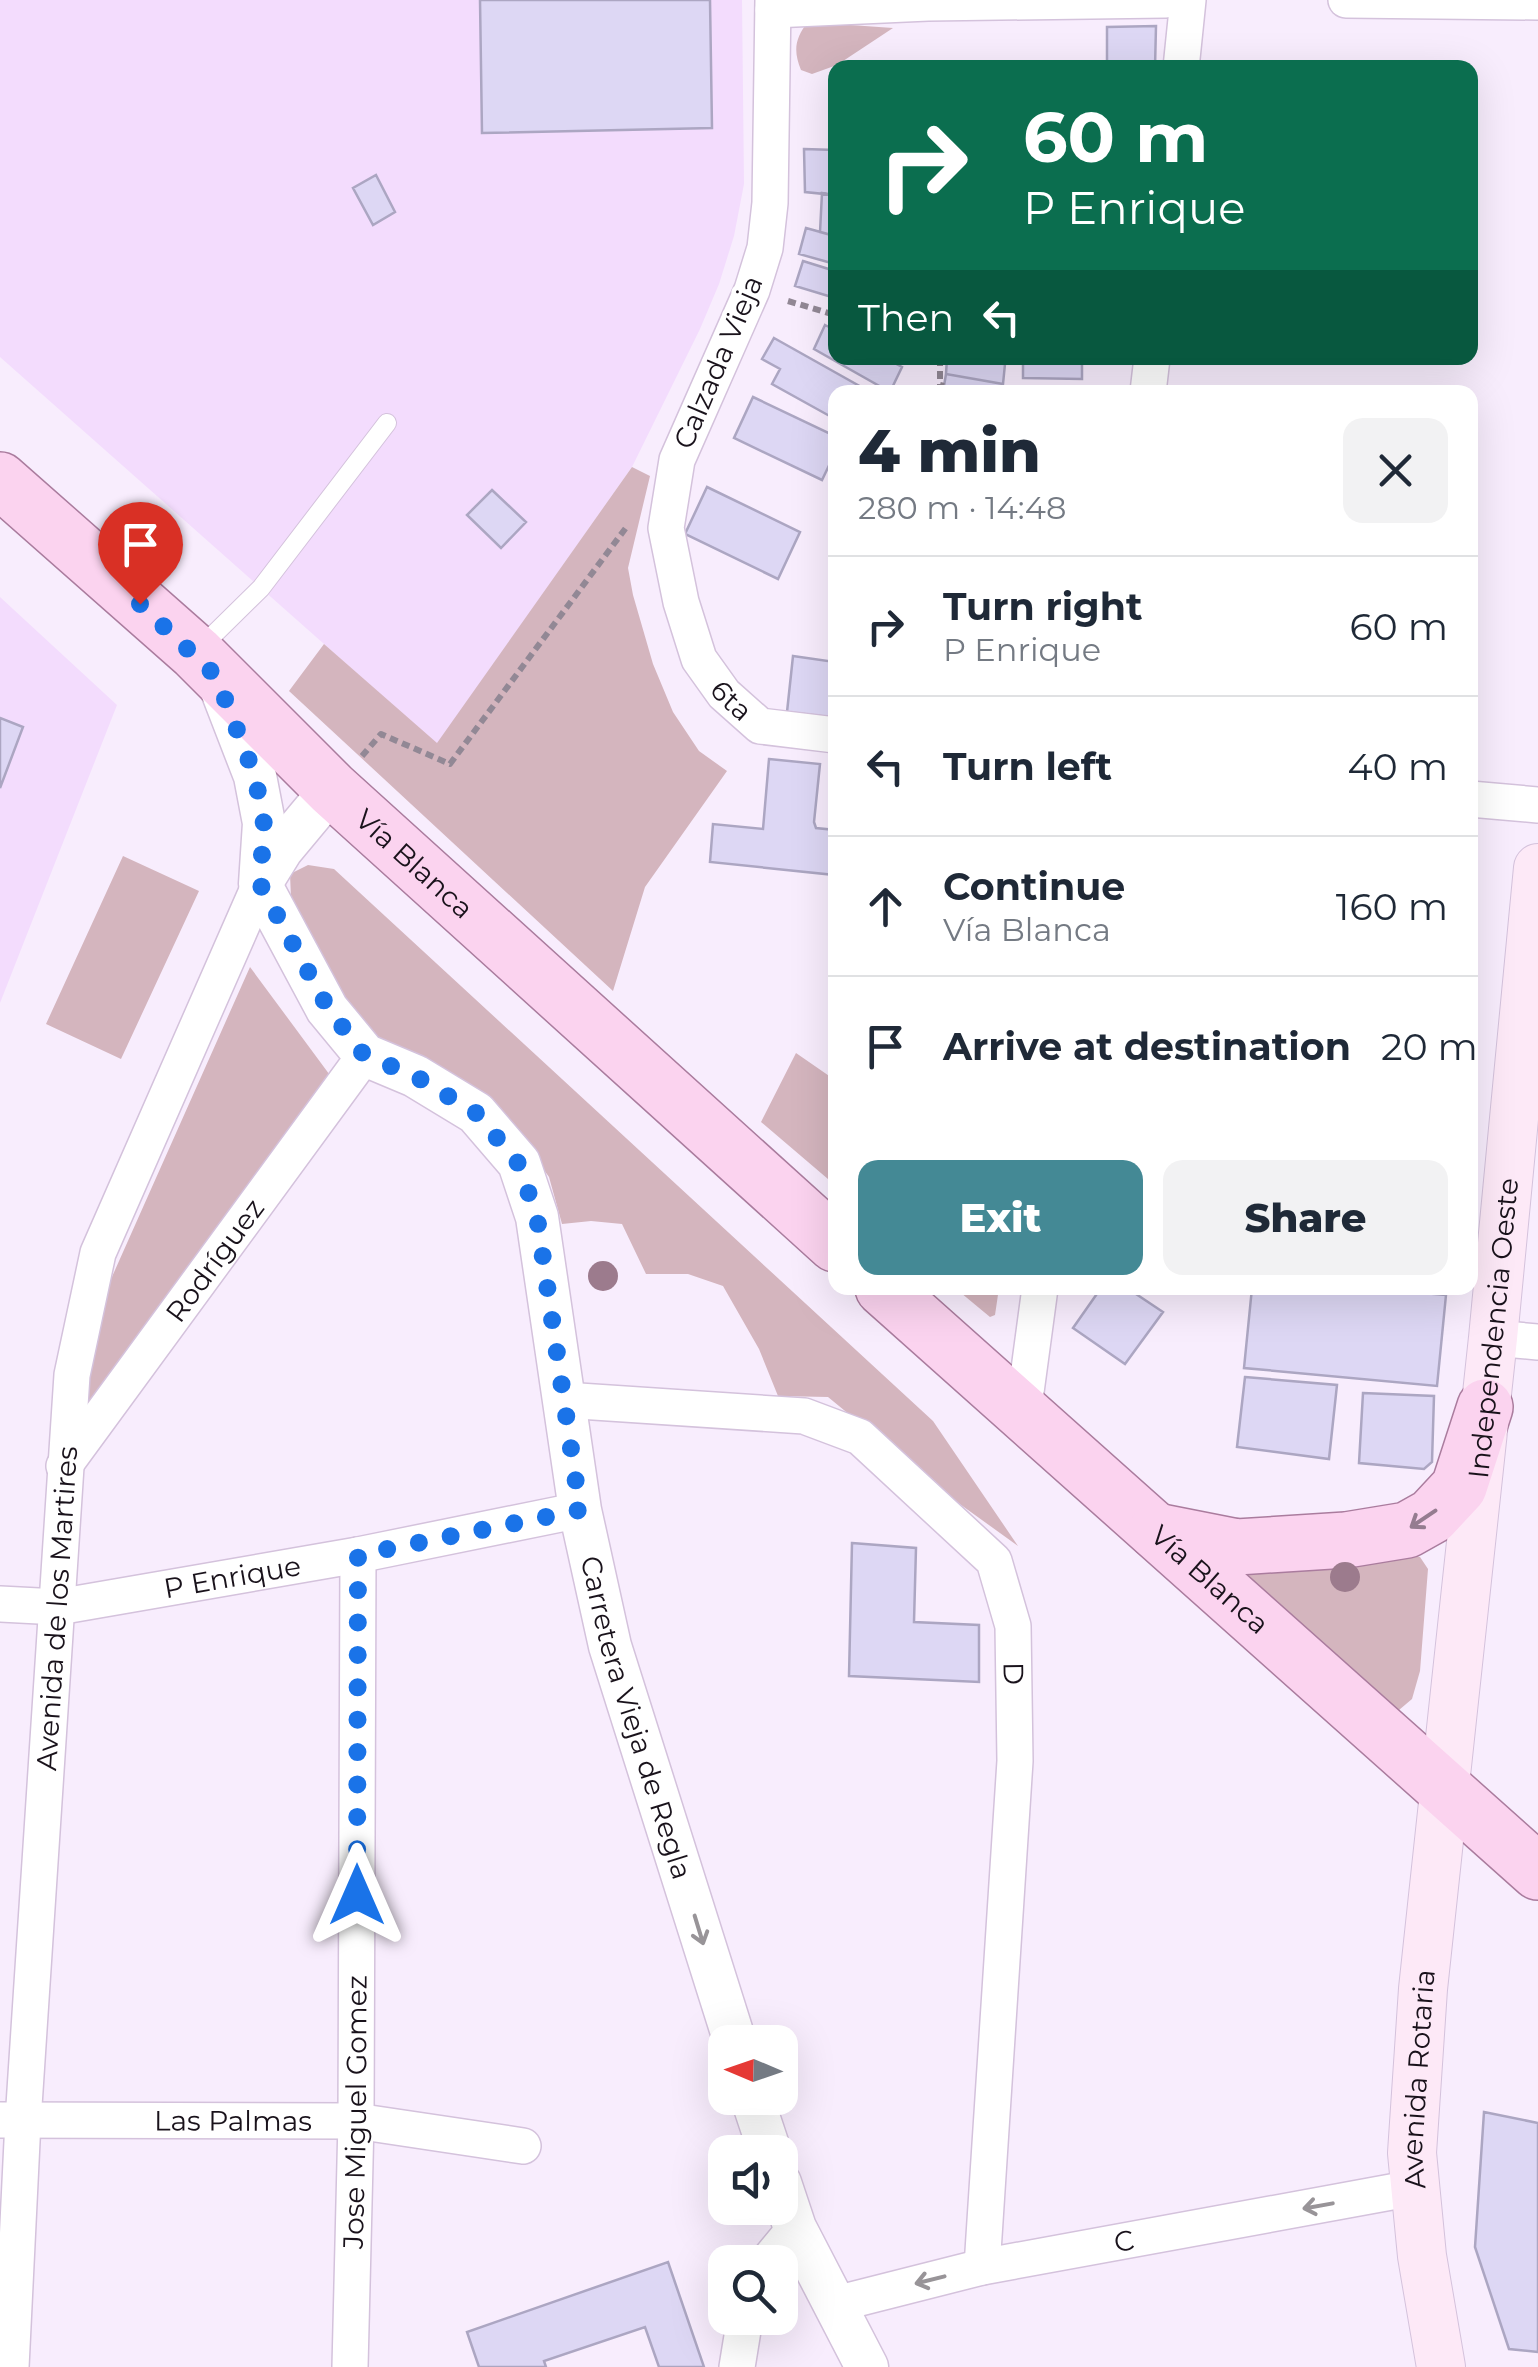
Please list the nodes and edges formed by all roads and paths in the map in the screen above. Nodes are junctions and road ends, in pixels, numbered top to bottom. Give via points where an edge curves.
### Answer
1 (1151, 0) edge
2 (1166, 0) edge
3 (1188, 0) edge
4 (1346, 0) edge
5 (1538, 2) edge
6 (773, 5) edge
7 (1183, 60) edge
8 (752, 290) junction
9 (828, 313) edge
10 (387, 423) dead end
11 (0, 480) edge
12 (629, 524) dead end
13 (681, 602) joint
14 (206, 664) junction
15 (828, 733) edge
16 (381, 734) dead end
17 (332, 789) junction
18 (1478, 799) edge
19 (1538, 804) edge
20 (1538, 868) edge
21 (260, 884) junction
22 (364, 1055) junction
23 (828, 1238) edge
24 (892, 1295) edge
25 (1039, 1295) edge
26 (1516, 1340) edge
27 (564, 1400) junction
28 (1486, 1407) junction
29 (1023, 1414) junction
30 (64, 1466) junction
31 (580, 1510) junction
32 (1156, 1530) junction
33 (358, 1555) junction
34 (0, 1604) edge
35 (58, 1607) junction
36 (1444, 1788) junction
37 (1530, 1858) edge
38 (729, 2025) edge
39 (12, 2120) edge
40 (356, 2121) junction
41 (523, 2146) dead end
42 (1414, 2188) junction
43 (794, 2225) edge
44 (795, 2228) junction
45 (781, 2245) edge
46 (982, 2267) junction
47 (836, 2304) junction
48 (742, 2335) edge
49 (11, 2367) edge
50 (350, 2367) edge
51 (736, 2367) edge
52 (867, 2367) edge
53 (1442, 2367) edge

1 - 2 street
1 - 6 street
3 - 7 street
4 - 5 street
6 - 8 street, Calzada Vieja via 770,203
8 - 9 path
8 - 13 street, Calzada Vieja via 677,460 666,528
10 - 14 lane
11 - 14 main road, Vía Blanca
12 - 16 path via 450,764
13 - 15 street, 6ta via 699,659 724,694 760,726
14 - 17 main road, Vía Blanca
14 - 21 street via 255,776 264,824
17 - 21 street
17 - 23 main road, Vía Blanca
18 - 19 street
20 - 26 main road, Independencia Oeste
21 - 22 street via 328,1008
21 - 30 street, Avenida de los Martires via 98,1253 72,1375
22 - 27 street, Carretera Vieja de Regla via 476,1113 518,1163 537,1217
22 - 30 street, Rodríguez
24 - 29 main road, Vía Blanca
25 - 29 street
26 - 28 main road, Independencia Oeste
27 - 31 street, Carretera Vieja de Regla
27 - 46 street, D via 804,1416 823,1423 860,1438 994,1561 1014,1626 1016,1761
28 -> 32 main road via 1459,1488 1407,1530 1237,1547
28 - 36 main road, Independencia Oeste
29 - 32 main road, Vía Blanca
30 - 35 street, Avenida de los Martires
31 - 33 street, P Enrique
31 -> 38 street, Carretera Vieja de Regla via 610,1646
32 - 36 main road, Vía Blanca
33 - 35 street, P Enrique
33 - 40 street, Jose Miguel Gomez
34 - 35 street, P Enrique
35 - 39 street, Avenida de los Martires
36 - 37 main road, Vía Blanca
36 - 42 main road, Avenida Rotaria via 1423,1989
39 - 40 street, Las Palmas
39 - 49 street, Avenida de los Martires
40 - 41 street, Las Palmas
40 - 50 street, Jose Miguel Gomez
42 -> 46 street, C
42 - 53 main road, Avenida Rotaria
43 - 44 street
44 - 45 street
44 - 47 street
46 -> 47 street, C
47 - 52 street
48 - 51 street

